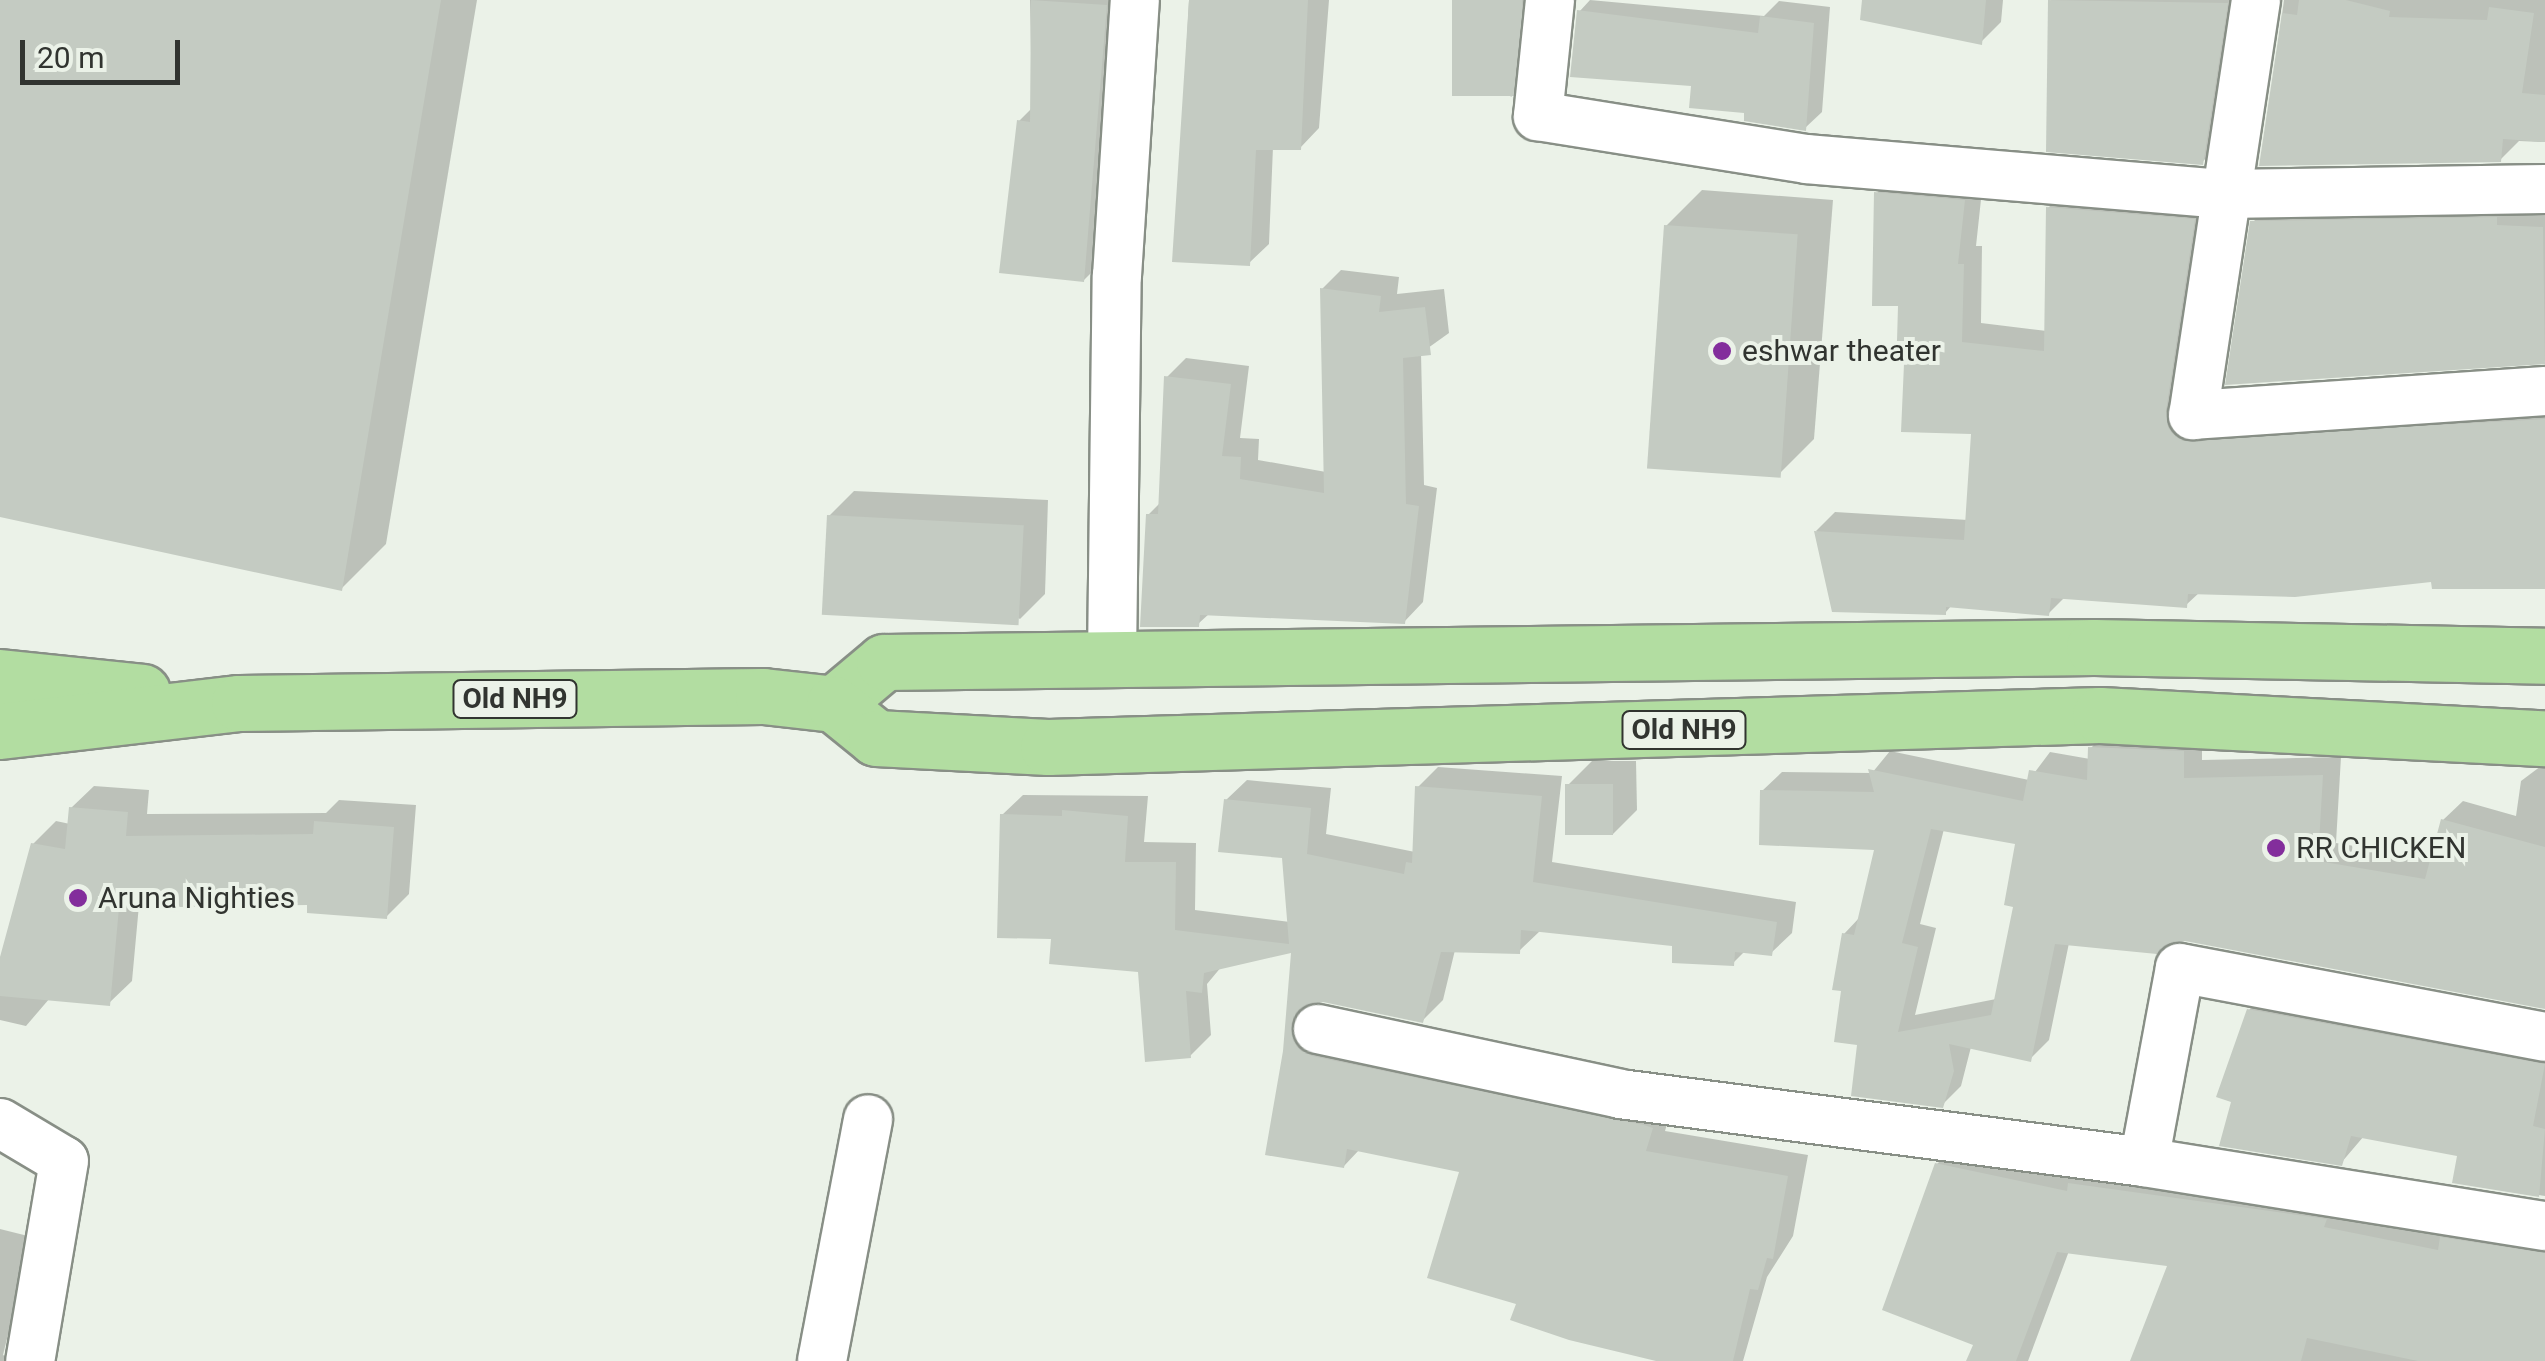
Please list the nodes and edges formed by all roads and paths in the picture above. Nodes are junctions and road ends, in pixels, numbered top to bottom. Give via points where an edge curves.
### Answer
1 (1135, 0) edge
2 (1550, 0) edge
3 (2256, 0) edge
4 (2545, 189) edge
5 (2222, 194) junction
6 (2545, 391) edge
7 (2545, 656) edge
8 (1112, 658) junction
9 (0, 677) edge
10 (253, 702) junction
11 (834, 704) junction
12 (0, 731) edge
13 (2545, 738) edge
14 (1318, 1029) dead end
15 (2545, 1037) edge
16 (868, 1119) dead end
17 (0, 1123) edge
18 (2144, 1162) junction
19 (2545, 1226) edge
20 (30, 1361) edge
21 (822, 1361) edge

1 - 8 street via 1117,276
2 - 5 street via 1538,116 1806,159
3 - 5 street
4 - 5 street
5 - 6 street via 2193,414
7 - 8 main road via 2094,647
8 - 11 main road via 884,662
9 - 10 main road, Old NH9
10 - 11 main road, Old NH9 via 763,696
10 - 12 main road, Old NH9
11 - 13 main road, Old NH9 via 876,738 1048,747 2100,715
14 - 18 street via 1620,1094
15 - 18 street via 2180,968
16 - 21 street
17 - 20 street via 64,1161
18 - 19 street

